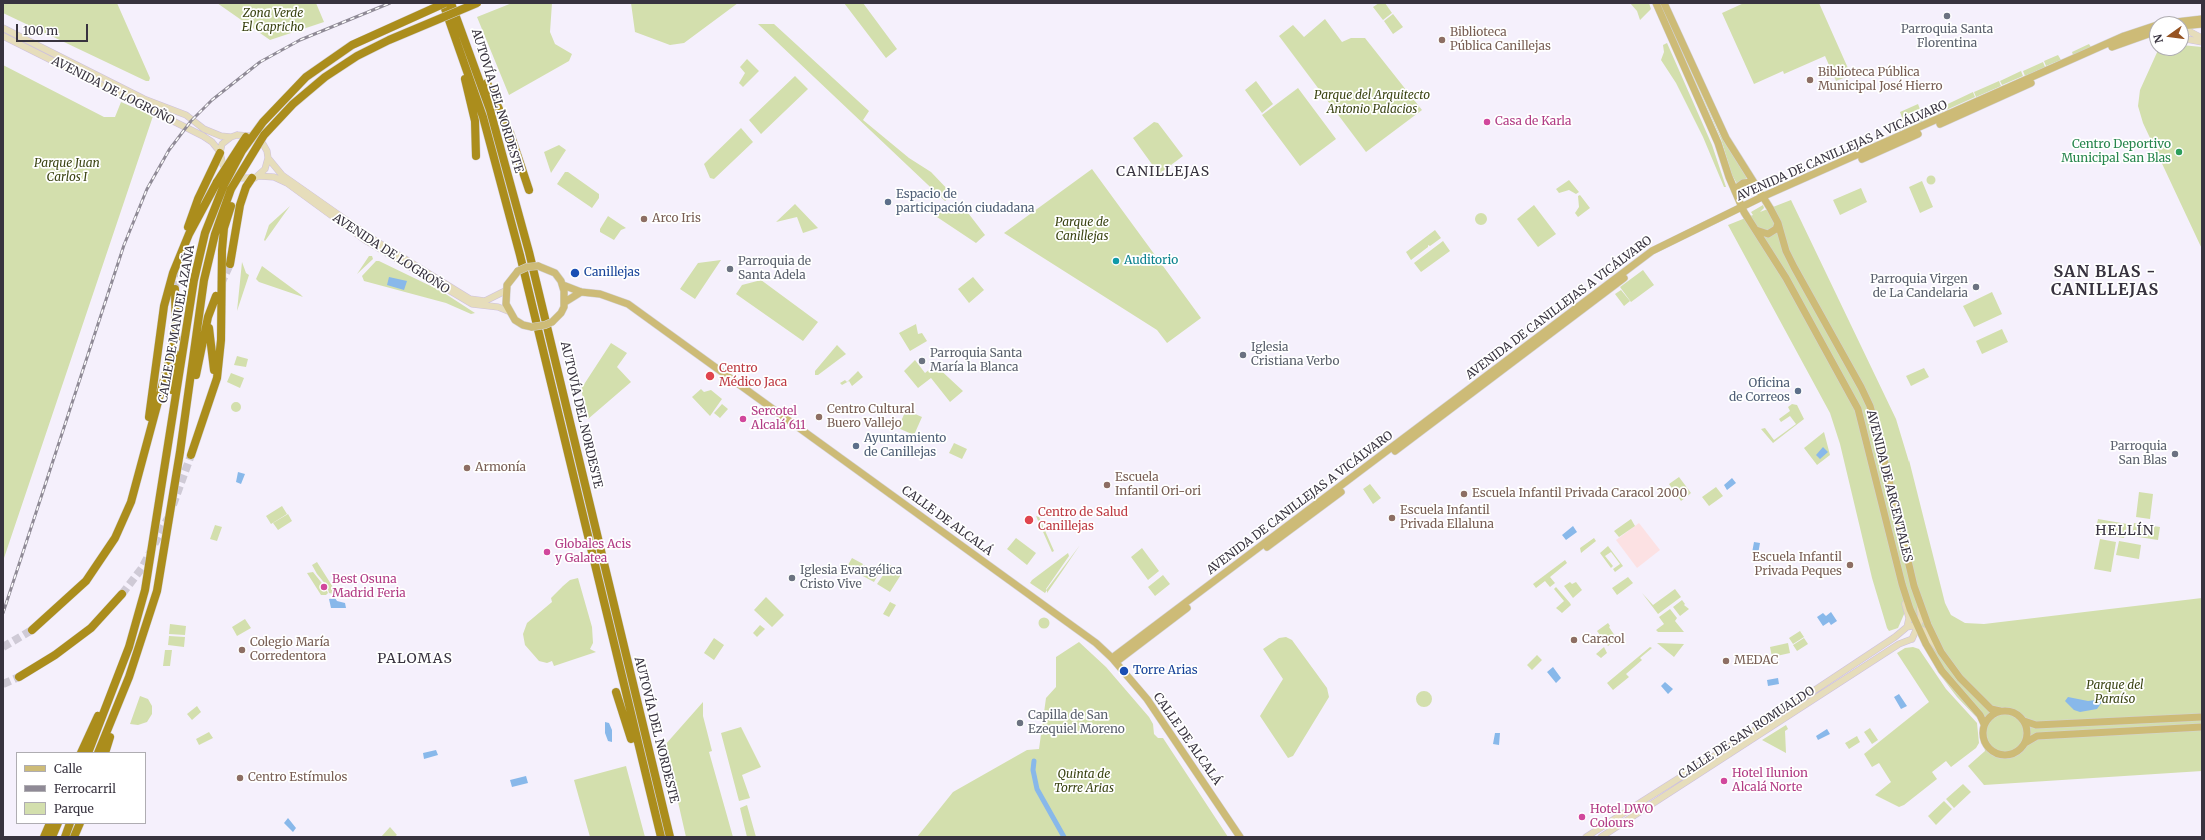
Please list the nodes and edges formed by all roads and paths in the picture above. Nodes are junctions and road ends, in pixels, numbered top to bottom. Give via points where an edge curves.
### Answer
1 (444, 3) edge
2 (451, 3) edge
3 (477, 3) edge
4 (1656, 3) edge
5 (1664, 3) edge
6 (2202, 19) edge
7 (2189, 21) edge
8 (2202, 24) edge
9 (2189, 25) edge
10 (2149, 27) edge
11 (3, 28) edge
12 (2189, 31) edge
13 (2149, 35) edge
14 (3, 36) edge
15 (2202, 38) edge
16 (2189, 40) edge
17 (467, 41) junction
18 (2202, 42) edge
19 (467, 70) junction
20 (231, 137) junction
21 (220, 152) junction
22 (476, 156) dead end
23 (268, 158) junction
24 (255, 177) junction
25 (1758, 185) junction
26 (227, 187) junction
27 (529, 190) dead end
28 (1737, 194) junction
29 (1765, 198) junction
30 (1743, 210) junction
31 (1778, 223) junction
32 (188, 227) dead end
33 (1756, 230) junction
34 (230, 264) tunnel mouth
35 (563, 285) junction
36 (175, 289) tunnel mouth
37 (505, 291) junction
38 (581, 292) junction
39 (216, 296) dead end
40 (565, 302) junction
41 (212, 305) junction
42 (508, 311) junction
43 (176, 335) junction
44 (211, 396) junction
45 (180, 452) junction
46 (190, 455) tunnel mouth
47 (142, 467) junction
48 (154, 540) junction
49 (1900, 577) junction
50 (122, 594) tunnel mouth
51 (1920, 605) junction
52 (1907, 627) junction
53 (1918, 628) junction
54 (32, 630) tunnel mouth
55 (1912, 639) junction
56 (1926, 644) junction
57 (129, 647) junction
58 (1941, 652) junction
59 (1114, 660) junction
60 (19, 677) tunnel mouth
61 (129, 677) junction
62 (616, 692) dead end
63 (2000, 711) junction
64 (2202, 717) edge
65 (2024, 721) junction
66 (1984, 724) junction
67 (2202, 727) edge
68 (2025, 743) junction
69 (81, 752) edge
70 (88, 752) edge
71 (98, 752) edge
72 (105, 752) edge
73 (649, 791) junction
74 (50, 824) edge
75 (58, 824) edge
76 (70, 824) edge
77 (80, 824) edge
78 (84, 824) edge
79 (44, 837) edge
80 (52, 837) edge
81 (64, 837) edge
82 (74, 837) edge
83 (80, 837) edge
84 (659, 837) edge
85 (670, 837) edge
86 (1240, 837) edge
87 (1586, 837) edge
88 (1601, 837) edge

1 - 19 highway, AUTOVÍA DEL NORDESTE
1 - 26 highway, bridge via 385,29 333,57 306,77 237,148
2 - 17 highway, AUTOVÍA DEL NORDESTE
3 - 26 highway, CALLE DE MANUEL AZAÑA, bridge via 389,40 338,68 313,86 280,116
4 - 28 main road, AVENIDA DE ARCENTALES via 1718,143
5 - 25 main road, AVENIDA DE ARCENTALES via 1726,138
6 - 7 main road, AVENIDA DE CANILLEJAS A VICÁLVARO
8 - 9 main road
10 - 29 main road, AVENIDA DE CANILLEJAS A VICÁLVARO via 2124,36
11 - 20 main road, AVENIDA DE LOGROÑO via 144,99 186,115 204,129
12 - 15 main road
13 - 29 main road, AVENIDA DE CANILLEJAS A VICÁLVARO via 2114,47
14 - 21 main road, AVENIDA DE LOGROÑO via 203,136
16 - 18 main road
17 - 27 highway via 510,133
17 - 85 highway, AUTOVÍA DEL NORDESTE via 490,110 529,252
19 - 22 highway via 465,80 475,121
19 - 73 highway, AUTOVÍA DEL NORDESTE via 520,254
20 - 21 main road via 222,144
20 - 23 main road via 243,135 257,139 263,144
21 - 24 main road via 223,165 228,171 240,178
21 - 32 highway
23 - 24 main road via 265,169
23 - 37 main road, AVENIDA DE LOGROÑO via 282,174 369,236 470,299 485,301
24 - 34 highway via 246,187 240,205
24 - 42 main road, AVENIDA DE LOGROÑO via 274,177 287,183 365,240 472,304 498,306
25 - 28 main road via 1748,182 1739,186
25 - 29 main road, AVENIDA DE ARCENTALES
26 - 44 highway via 222,250 221,340 217,378
26 - 45 highway, CALLE DE MANUEL AZAÑA via 204,280
26 - 47 highway via 189,234 173,273 164,306
26 - 48 highway, CALLE DE MANUEL AZAÑA via 205,232 194,280
28 - 30 main road, AVENIDA DE ARCENTALES
29 - 30 main road, AVENIDA DE CANILLEJAS A VICÁLVARO
29 - 31 main road, AVENIDA DE ARCENTALES
30 - 33 main road, AVENIDA DE ARCENTALES
30 - 59 main road, AVENIDA DE CANILLEJAS A VICÁLVARO via 1654,255
31 - 33 main road via 1776,229 1768,234
31 - 51 main road, AVENIDA DE ARCENTALES via 1786,251 1794,267 1870,406
33 - 49 main road, AVENIDA DE ARCENTALES via 1786,278 1858,409
35 - 37 main road, bridge via 555,273 538,266 528,267 518,271 509,281
35 - 38 main road, CALLE DE ALCALÁ
35 - 40 main road
36 - 43 highway
37 - 42 main road
38 - 40 main road
38 - 59 main road, CALLE DE ALCALÁ via 600,294 628,304 1045,605
39 - 41 highway
40 - 42 main road, bridge via 561,313 552,322 540,327 519,322
41 - 44 highway via 209,332 213,362
41 - 45 highway
43 - 47 highway
43 - 48 highway via 172,392
44 - 46 highway
45 - 61 highway, CALLE DE MANUEL AZAÑA via 157,591
47 - 54 highway via 131,502 115,538 86,581
48 - 57 highway, CALLE DE MANUEL AZAÑA via 145,590
49 - 52 main road via 1909,618
49 - 53 main road, AVENIDA DE ARCENTALES
50 - 60 highway via 91,628 56,656
51 - 53 main road
51 - 58 main road, AVENIDA DE ARCENTALES
52 - 53 main road
52 - 87 main road, CALLE DE SAN ROMUALDO via 1747,735
53 - 55 main road
53 - 56 main road, AVENIDA DE ARCENTALES
53 - 58 main road via 1927,633 1933,645
55 - 56 main road
55 - 88 main road, CALLE DE SAN ROMUALDO via 1899,644
56 - 66 main road, AVENIDA DE ARCENTALES via 1942,671 1980,715
57 - 69 highway
57 - 70 highway, CALLE DE MANUEL AZAÑA
58 - 63 main road, AVENIDA DE ARCENTALES via 1960,678 1991,709
59 - 86 main road, CALLE DE ALCALÁ via 1147,699
61 - 71 highway, CALLE DE MANUEL AZAÑA
61 - 72 highway
62 - 73 highway
63 - 65 main road via 2016,713
63 - 66 main road via 1992,714
64 - 65 main road via 2036,725
65 - 68 main road via 2027,732
66 - 68 main road via 1985,742 1995,753 2010,754
67 - 68 main road via 2037,736
73 - 84 highway, AUTOVÍA DEL NORDESTE
74 - 79 highway
75 - 80 highway
76 - 81 highway
77 - 82 highway
78 - 83 highway

